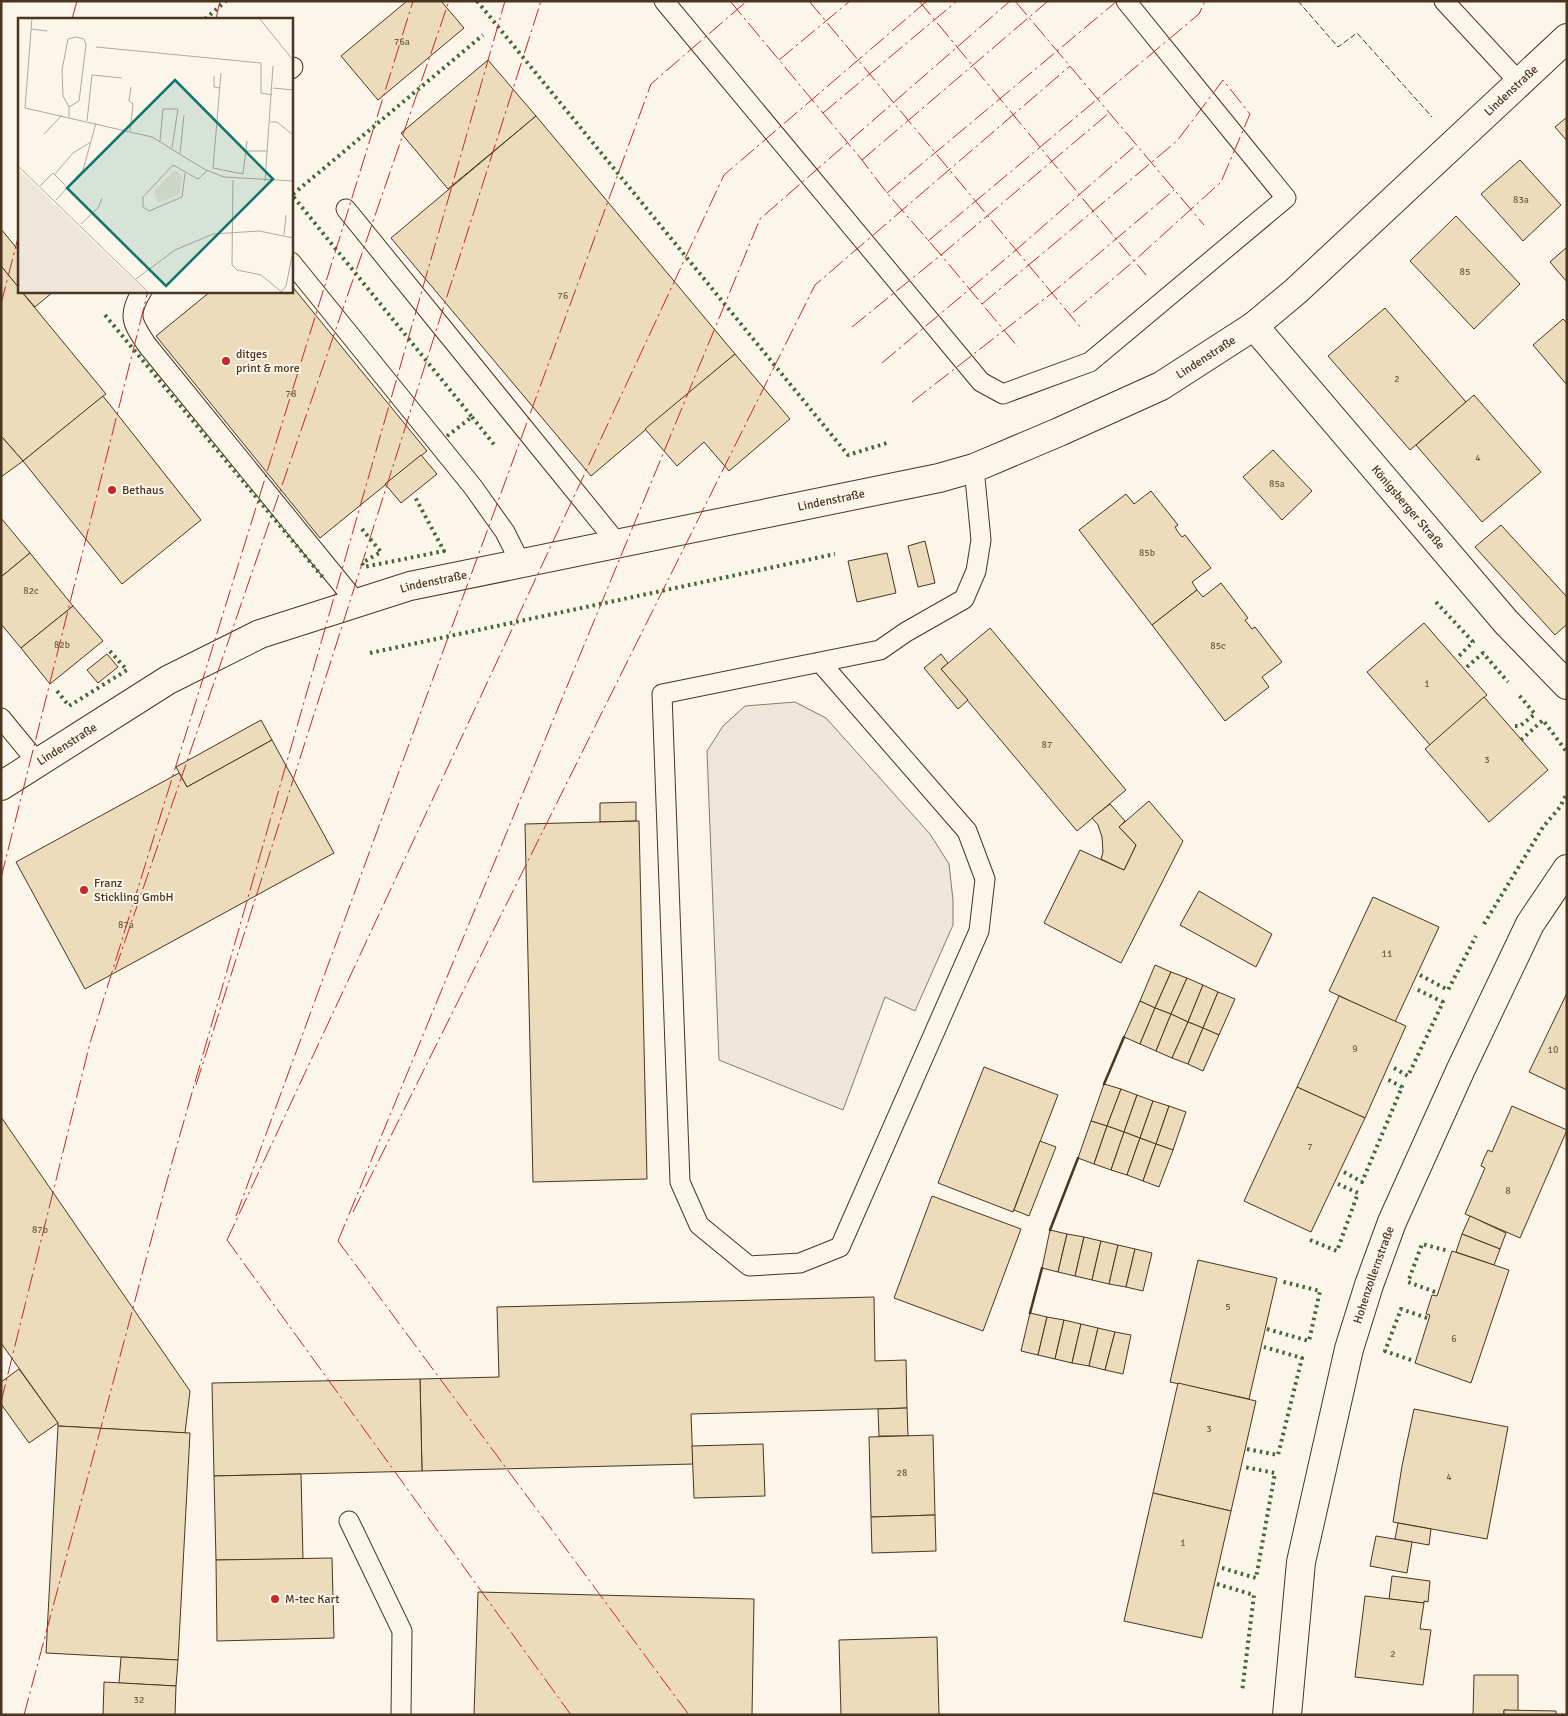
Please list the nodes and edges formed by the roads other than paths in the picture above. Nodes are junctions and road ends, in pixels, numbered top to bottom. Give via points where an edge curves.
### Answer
1 (664, 1) edge
2 (1126, 1) edge
3 (1444, 1) edge
4 (1567, 38) edge
5 (1520, 83) junction
6 (346, 209) dead end
7 (292, 263) edge
8 (141, 292) edge
9 (1254, 326) junction
10 (974, 468) junction
11 (618, 544) junction
12 (521, 564) junction
13 (357, 602) junction
14 (820, 662) junction
15 (1567, 685) edge
16 (1, 718) edge
17 (38, 763) junction
18 (1, 786) edge
19 (1567, 869) edge
20 (349, 1521) dead end
21 (401, 1715) edge
22 (1287, 1715) edge

1 - 2 lane via 982,382 1003,394 1090,362 1286,198
3 - 5 lane
4 - 5 street, Lindenstraße
5 - 9 street, Lindenstraße
6 - 11 lane
7 - 12 lane via 473,487 505,532
8 - 13 lane via 135,304 134,327
9 - 10 street, Lindenstraße via 1161,386
9 - 15 street, Königsberger Straße via 1506,622
10 - 11 street, Lindenstraße
10 - 14 lane via 981,540 976,571 964,599 880,650
11 - 12 street, Lindenstraße
12 - 13 street, Lindenstraße via 410,586
13 - 17 street, Lindenstraße via 260,634 168,680
14 - 14 lane via 662,694 680,1182 699,1225 749,1266 800,1263 840,1247 979,931 985,879 968,831
16 - 17 lane
17 - 18 street, Lindenstraße
19 - 22 street, Hohenzollernstraße via 1530,924 1460,1069 1392,1222 1369,1285 1349,1349 1301,1562
20 - 21 lane via 402,1631

